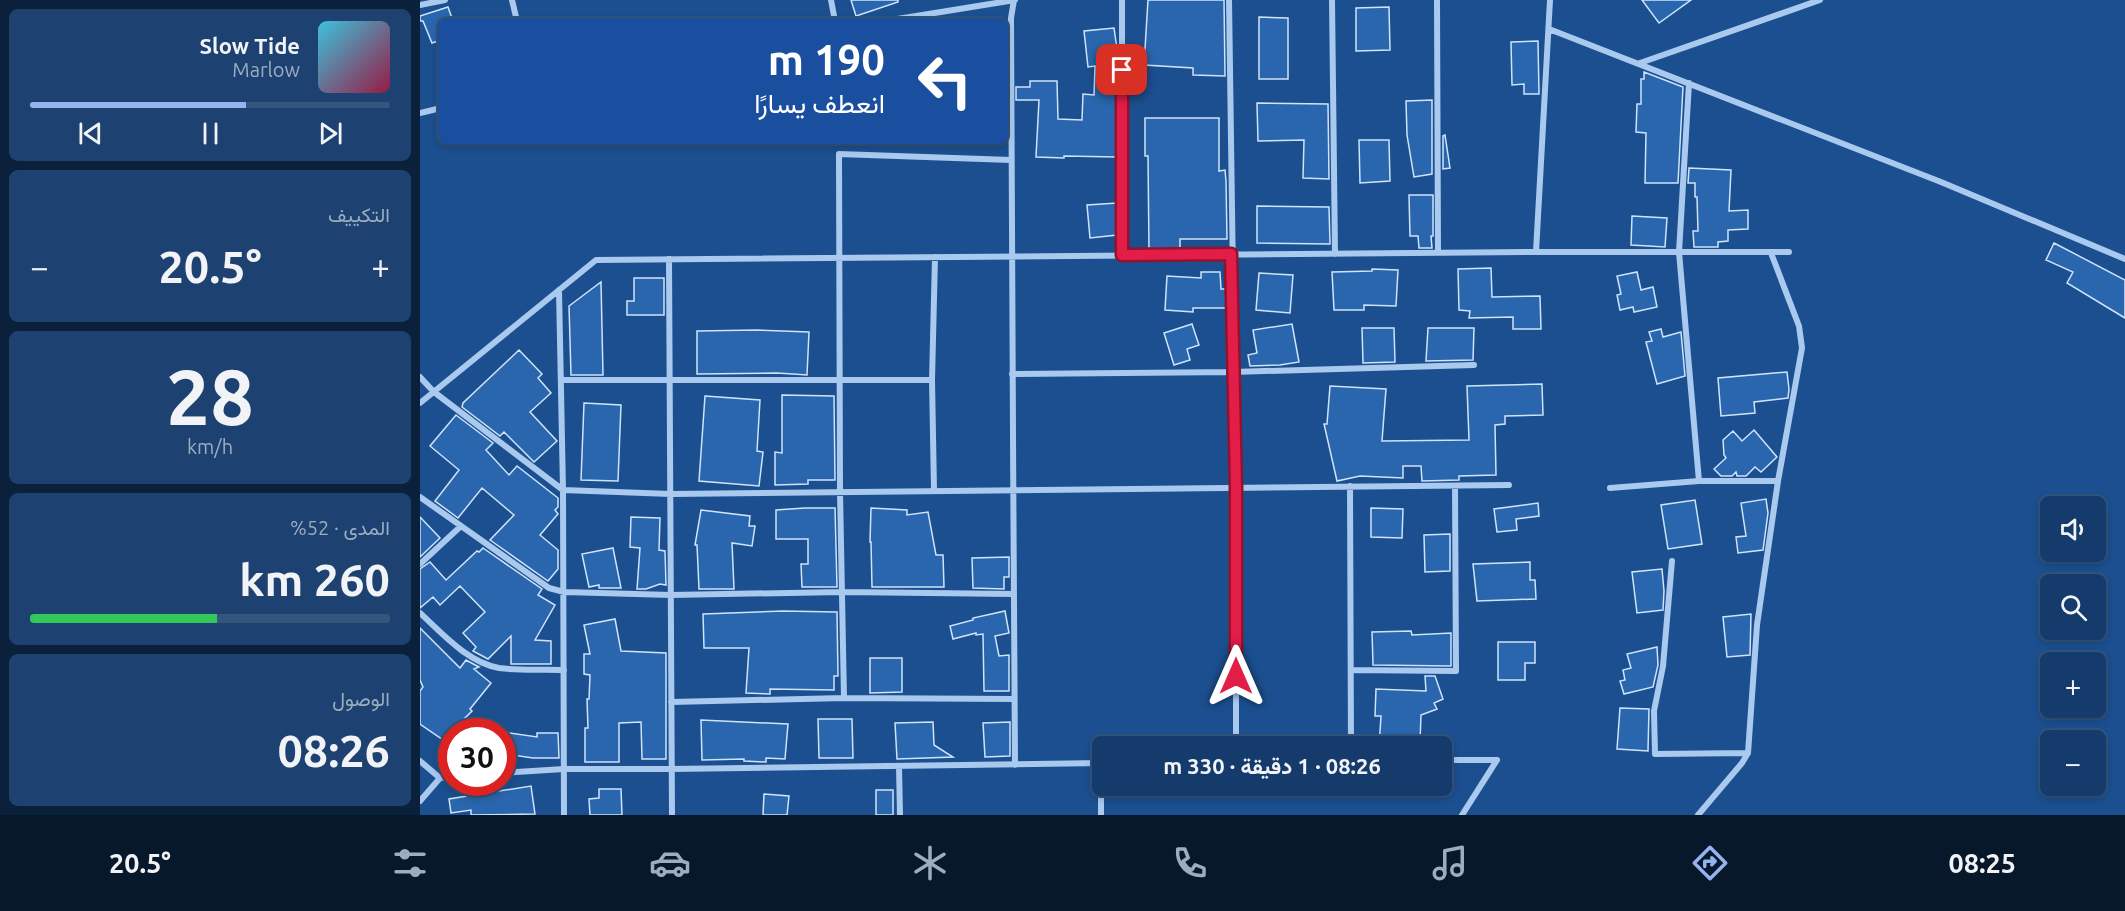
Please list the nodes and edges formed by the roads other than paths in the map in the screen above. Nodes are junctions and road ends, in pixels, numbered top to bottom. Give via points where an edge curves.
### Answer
1 (444, 0) edge
2 (512, 0) edge
3 (831, 0) edge
4 (1015, 0) edge
5 (1122, 0) edge
6 (1229, 0) edge
7 (1332, 0) edge
8 (1437, 0) edge
9 (1550, 0) edge
10 (1820, 0) edge
11 (420, 5) edge
12 (516, 18) edge
13 (834, 18) edge
14 (904, 18) edge
15 (1549, 28) junction
16 (1639, 63) junction
17 (1689, 83) junction
18 (438, 109) edge
19 (420, 112) edge
20 (1011, 160) junction
21 (1536, 252) junction
22 (1679, 252) junction
23 (1789, 252) dead end
24 (1438, 253) junction
25 (1771, 253) junction
26 (1231, 254) junction
27 (1335, 254) junction
28 (1122, 255) junction
29 (935, 257) junction
30 (1011, 257) junction
31 (839, 258) junction
32 (669, 259) junction
33 (2125, 259) edge
34 (559, 290) junction
35 (1474, 365) dead end
36 (1233, 372) junction
37 (1012, 374) junction
38 (420, 377) edge
39 (561, 380) junction
40 (670, 380) junction
41 (839, 380) junction
42 (932, 380) junction
43 (434, 392) junction
44 (420, 403) edge
45 (1699, 481) junction
46 (1778, 481) junction
47 (1509, 485) dead end
48 (1350, 486) junction
49 (1455, 486) junction
50 (1236, 487) junction
51 (1611, 488) dead end
52 (1014, 489) junction
53 (563, 490) junction
54 (934, 490) junction
55 (840, 492) junction
56 (671, 494) junction
57 (420, 497) edge
58 (461, 526) junction
59 (1672, 561) dead end
60 (420, 564) edge
61 (564, 592) junction
62 (842, 592) junction
63 (1014, 594) junction
64 (671, 596) junction
65 (420, 614) edge
66 (564, 670) junction
67 (1350, 670) junction
68 (844, 698) junction
69 (1014, 699) junction
70 (671, 702) junction
71 (1236, 736) edge
72 (1351, 736) edge
73 (1748, 753) junction
74 (1452, 760) edge
75 (420, 761) edge
76 (1092, 763) edge
77 (1015, 765) junction
78 (898, 766) junction
79 (564, 769) junction
80 (671, 769) junction
81 (516, 772) edge
82 (438, 776) edge
83 (438, 780) edge
84 (1101, 796) edge
85 (420, 801) edge
86 (564, 815) edge
87 (672, 815) edge
88 (900, 815) edge
89 (1101, 815) edge
90 (1462, 815) edge
91 (1698, 815) edge

1 - 11 street
2 - 12 street
3 - 13 street
4 - 14 street
4 - 20 street via 1011,18
5 - 28 street
6 - 26 street
7 - 27 street
8 - 24 street
9 - 15 street
10 - 16 street
15 - 16 street
15 - 21 street
16 - 17 street
17 - 22 street
17 - 33 street
18 - 19 street
20 - 30 street
20 - 31 street via 840,154
21 - 22 street
21 - 24 street
22 - 25 street
22 - 45 street
23 - 25 street
24 - 27 street
25 - 46 street via 1800,326 1802,348
26 - 27 street
26 - 28 street
26 - 36 street
28 - 30 street
29 - 30 street
29 - 31 street
29 - 42 street
30 - 37 street
31 - 32 street
31 - 41 street
32 - 34 street via 596,260
32 - 40 street
34 - 39 street
34 - 43 street
35 - 36 street
36 - 37 street
36 - 50 street
37 - 52 street
38 - 43 street
39 - 40 street
39 - 53 street
40 - 41 street
40 - 56 street
41 - 42 street
41 - 55 street
42 - 54 street
43 - 44 street
43 - 53 street
45 - 46 street
45 - 51 street
46 - 73 street via 1757,625
47 - 49 street
48 - 49 street
48 - 50 street
48 - 67 street
49 - 67 street via 1456,671
50 - 52 street
50 - 71 street
52 - 54 street
52 - 63 street
53 - 56 street
53 - 61 street
54 - 55 street
55 - 56 street
55 - 62 street
56 - 64 street
57 - 58 street
58 - 60 street
58 - 61 street via 549,588
59 - 73 street via 1663,666 1654,711 1655,754
61 - 64 street
61 - 66 street
62 - 63 street
62 - 64 street
62 - 68 street
63 - 69 street
64 - 70 street
65 - 66 street via 479,661 499,668
66 - 79 street
67 - 72 street
68 - 69 street
68 - 70 street
69 - 77 street
70 - 80 street
73 - 91 street
74 - 90 street via 1497,760
75 - 82 street
76 - 77 street
77 - 78 street
78 - 80 street
78 - 88 street
79 - 80 street
79 - 81 street
79 - 86 street
80 - 87 street
83 - 85 street
84 - 89 street

